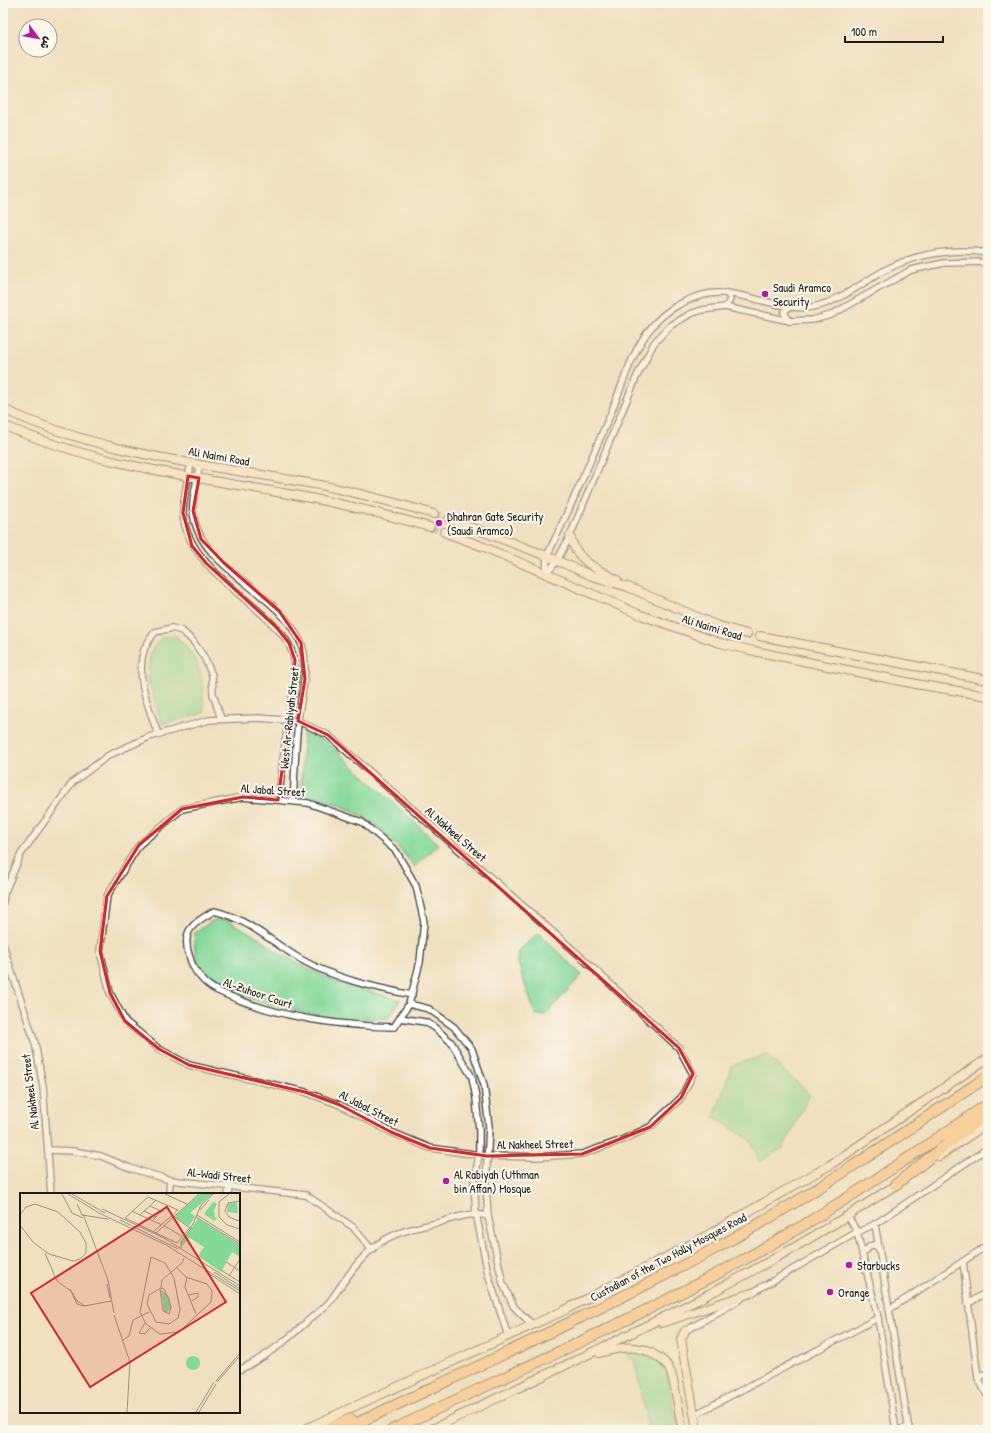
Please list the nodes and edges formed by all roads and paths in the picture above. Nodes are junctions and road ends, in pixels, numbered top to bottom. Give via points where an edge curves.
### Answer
1 (988, 253) edge
2 (988, 262) edge
3 (725, 292) junction
4 (789, 306) junction
5 (725, 307) junction
6 (790, 321) junction
7 (3, 409) edge
8 (3, 425) edge
9 (195, 464) junction
10 (188, 476) junction
11 (198, 478) junction
12 (416, 509) junction
13 (434, 514) tunnel mouth
14 (449, 519) tunnel mouth
15 (412, 522) junction
16 (459, 523) junction
17 (430, 527) tunnel mouth
18 (444, 532) tunnel mouth
19 (455, 536) junction
20 (570, 536) junction
21 (548, 556) junction
22 (557, 561) junction
23 (546, 575) junction
24 (628, 587) junction
25 (747, 634) dead end
26 (760, 636) dead end
27 (988, 680) edge
28 (988, 696) edge
29 (221, 720) junction
30 (288, 720) junction
31 (298, 721) junction
32 (158, 734) junction
33 (278, 800) junction
34 (293, 801) junction
35 (3, 902) edge
36 (3, 945) edge
37 (412, 995) junction
38 (409, 1004) junction
39 (400, 1018) junction
40 (988, 1058) edge
41 (988, 1076) edge
42 (988, 1104) edge
43 (988, 1112) edge
44 (988, 1123) edge
45 (988, 1148) edge
46 (48, 1150) junction
47 (479, 1155) junction
48 (487, 1156) junction
49 (170, 1180) junction
50 (895, 1185) junction
51 (229, 1187) junction
52 (51, 1193) edge
53 (169, 1193) edge
54 (228, 1193) edge
55 (476, 1213) junction
56 (488, 1216) junction
57 (848, 1216) junction
58 (874, 1224) junction
59 (858, 1232) junction
60 (988, 1245) edge
61 (879, 1248) junction
62 (372, 1250) junction
63 (862, 1255) junction
64 (963, 1262) junction
65 (988, 1291) edge
66 (751, 1293) junction
67 (968, 1304) junction
68 (890, 1309) junction
69 (878, 1318) junction
70 (533, 1325) junction
71 (685, 1331) joint
72 (631, 1333) junction
73 (508, 1336) junction
74 (579, 1358) junction
75 (240, 1370) edge
76 (988, 1372) edge
77 (978, 1378) junction
78 (442, 1383) junction
79 (988, 1397) edge
80 (694, 1415) junction
81 (909, 1428) edge
82 (303, 1430) edge
83 (324, 1430) edge
84 (342, 1430) edge
85 (392, 1430) edge
86 (430, 1430) edge
87 (683, 1430) edge
88 (697, 1430) edge
89 (897, 1430) edge

1 - 4 street via 941,253 922,257 889,268 840,298 814,307
2 - 6 street via 944,263 911,270 831,315 812,320
3 - 4 street
3 - 5 street via 730,300
3 - 21 street via 702,295 680,304 658,320 641,342
4 - 6 street via 784,313
5 - 6 street
5 - 20 street via 690,314 670,326 654,343 636,378
7 - 9 main road, Ali Naimi Road via 77,438 124,451
8 - 10 main road via 44,442 92,457
9 - 10 street, West Ar-Rabiyah Street
9 - 11 street, West Ar-Rabiyah Street
9 - 12 main road, Ali Naimi Road via 334,488
10 - 11 main road
10 - 30 street, West Ar-Rabiyah Street via 183,513 192,546 206,563 277,628 288,643 295,660
11 - 15 main road via 328,501
11 - 31 street, West Ar-Rabiyah Street via 193,511 201,539 224,563 279,611 301,643 306,662
12 - 13 main road, Ali Naimi Road
12 - 15 main road via 420,512 420,517 416,522
14 - 16 main road, Ali Naimi Road
15 - 17 main road
16 - 19 main road via 451,528
16 - 21 main road, Ali Naimi Road
18 - 19 main road, Ali Naimi Road
19 - 23 main road, Ali Naimi Road
20 - 22 street
20 - 24 main road via 575,551 586,562
21 - 22 main road, Ali Naimi Road
21 - 23 street
22 - 23 street
22 - 24 main road, Ali Naimi Road via 592,576
23 - 28 main road, Ali Naimi Road via 641,615 720,643 916,684
24 - 25 main road, Ali Naimi Road via 716,625
26 - 27 main road
29 - 30 street, Al Nakheel Street
29 - 32 street, Al Nakheel Street via 209,720
29 - 32 street via 213,694 212,675 204,657 194,641 182,631 172,628 155,632 144,650 141,670 146,697
30 - 31 street, Al Nakheel Street
30 - 33 street, West Ar-Rabiyah Street
31 - 34 street, West Ar-Rabiyah Street
31 - 48 street, Al Nakheel Street via 328,735 579,955 679,1048 693,1074 681,1098 650,1127 622,1140 582,1154 538,1157
32 - 35 street, Al Nakheel Street via 109,756 73,782 21,854
33 - 34 street, Al Jabal Street
33 - 47 street, Al Jabal Street via 243,796 182,809 139,845 107,896 100,951 110,993 125,1021 159,1050 189,1065 305,1092 340,1105 391,1132 430,1148
34 - 37 street, Al Jabal Street via 308,803 362,822 396,851 416,886 424,922 420,962
36 - 46 street, Al Nakheel Street via 35,1042 43,1086
37 - 38 street, Al Jabal Street
37 - 39 street, Al-Zuhoor Court via 338,977 301,960 258,930 227,914 214,911 190,929 185,942 191,963 202,979 219,992 292,1016 331,1024 394,1027
38 - 39 street, Al-Zuhoor Court
38 - 48 street via 429,1008 454,1027 472,1049 484,1085 489,1127
39 - 47 street via 425,1022 434,1027 451,1042 463,1060 472,1077 476,1098
40 - 70 main road via 830,1165 697,1242
41 - 78 highway, Custodian of the Two Holly Mosques Road via 842,1173 717,1248 625,1296
42 - 85 highway via 862,1188 743,1260 627,1319
43 - 50 highway
44 - 50 main road
45 - 58 street
46 - 49 street, Al-Wadi Street via 101,1156
46 - 52 street, Al Nakheel Street
47 - 48 street, Al Jabal Street
47 - 55 street via 474,1183
48 - 56 street
49 - 51 street, Al-Wadi Street
49 - 53 street
50 - 57 main road
51 - 54 street
51 - 62 street, Al-Wadi Street via 306,1195 353,1228
55 - 56 street
55 - 62 street via 400,1232
55 - 73 street via 488,1274
56 - 70 street via 502,1284 514,1307
57 - 59 street
57 - 72 main road via 776,1259
58 - 59 street
58 - 61 street
59 - 63 street
59 - 66 street
60 - 64 street
61 - 63 street via 870,1246
61 - 68 street
62 - 75 street via 355,1265 330,1301 303,1326 259,1361
63 - 69 street
64 - 67 street
64 - 68 street
65 - 67 street
66 - 71 street
66 - 72 main road
67 - 77 street
68 - 81 street
69 - 80 street
69 - 89 street
70 - 73 main road
71 - 80 main road via 682,1339
72 - 74 main road
73 - 82 main road
74 - 86 main road
74 - 87 main road via 618,1348 636,1347 665,1361 671,1371
76 - 77 street
77 - 79 street
78 - 83 highway
78 - 84 highway, Custodian of the Two Holly Mosques Road
80 - 88 main road
81 - 89 street

